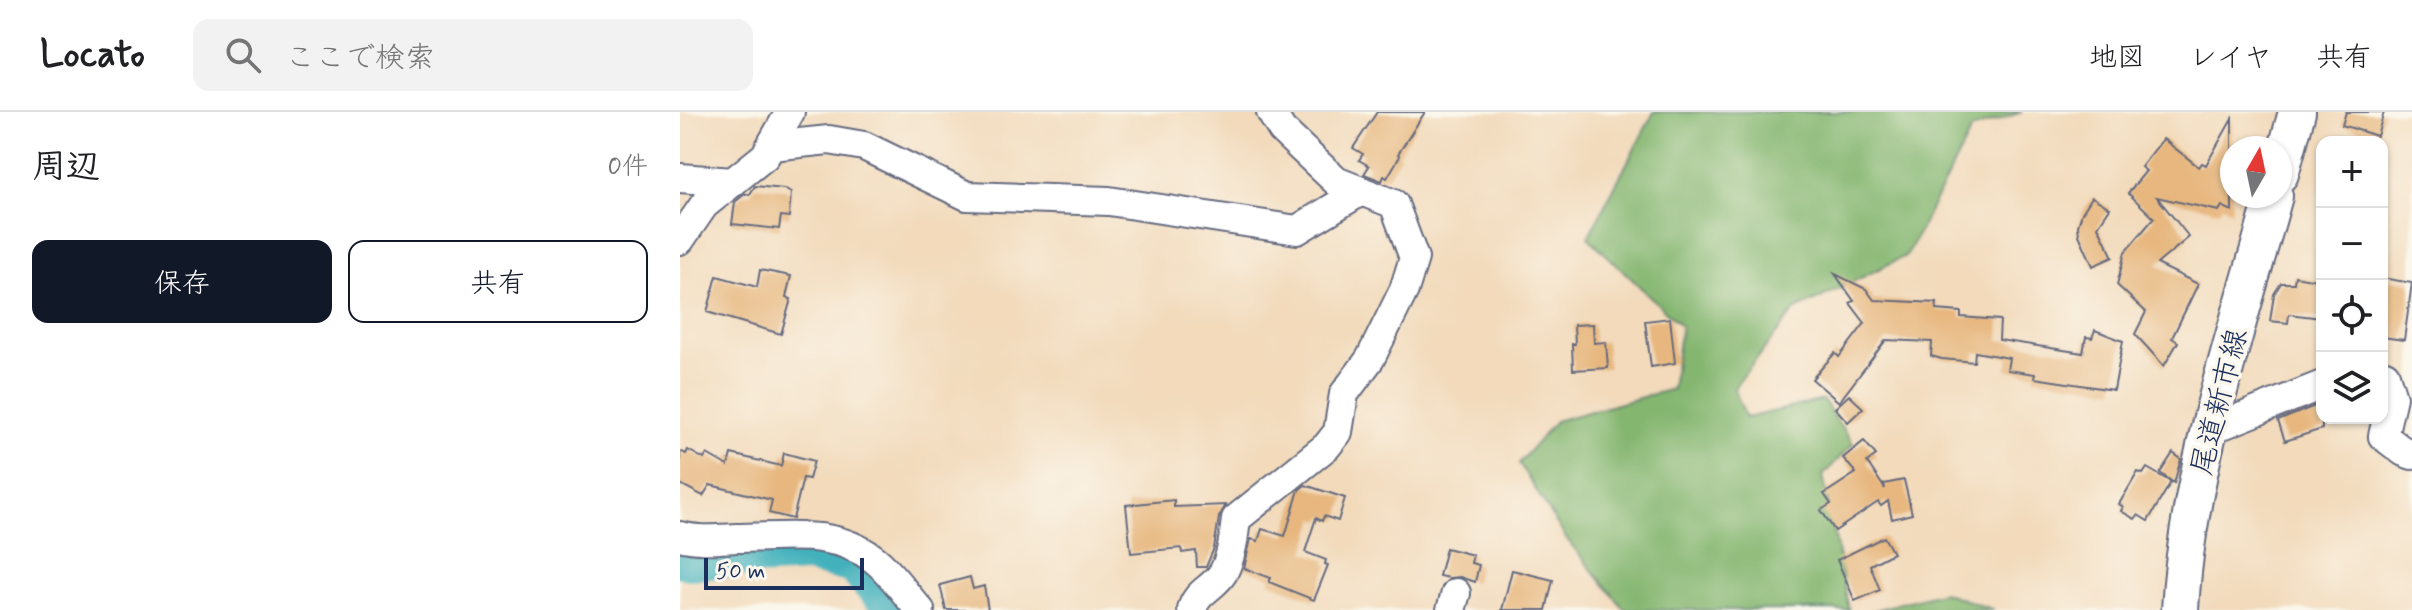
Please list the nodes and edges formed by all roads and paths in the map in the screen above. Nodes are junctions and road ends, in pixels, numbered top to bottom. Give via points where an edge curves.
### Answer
1 (790, 112) edge
2 (1271, 112) edge
3 (2297, 112) edge
4 (2290, 136) edge
5 (771, 146) junction
6 (680, 178) edge
7 (733, 182) junction
8 (1361, 191) junction
9 (2271, 208) edge
10 (680, 240) edge
11 (2388, 384) edge
12 (2316, 387) edge
13 (2388, 414) edge
14 (2386, 424) edge
15 (2210, 430) junction
16 (2412, 455) edge
17 (680, 536) edge
18 (920, 610) edge
19 (1192, 610) edge
20 (2180, 610) edge

1 - 5 street
2 - 8 street via 1282,130 1336,181
3 - 4 main road
5 - 7 street
5 - 8 street via 829,140 864,146 967,196 1109,201 1297,230
6 - 7 street
7 - 10 street via 704,205
8 - 19 street via 1394,204 1414,258 1404,290 1370,359 1344,394 1338,432 1236,519 1224,572 1194,600
9 - 15 main road, 尾道新市線
11 - 13 street
12 - 15 street
14 - 16 street via 2383,436
15 - 20 main road, 尾道新市線 via 2182,567
17 - 18 street via 806,535 847,542 876,560

